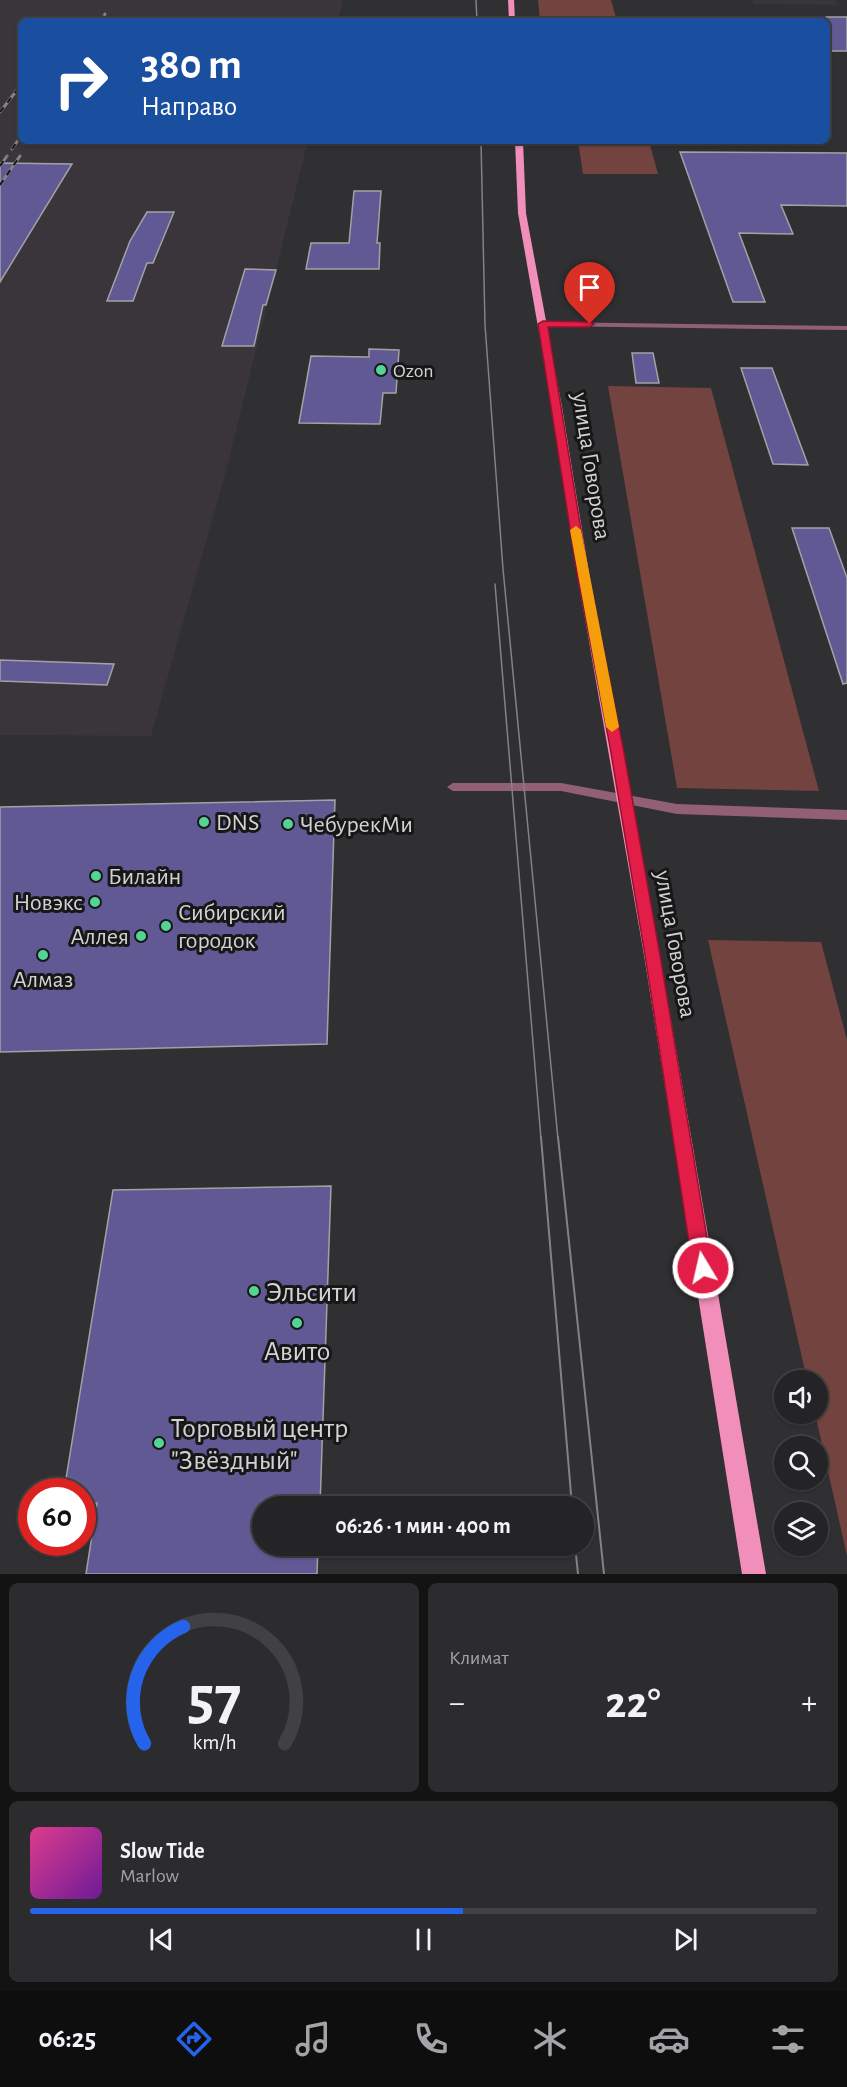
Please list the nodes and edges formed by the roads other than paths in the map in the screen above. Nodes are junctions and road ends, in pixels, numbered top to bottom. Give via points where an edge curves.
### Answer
1 (511, 0) edge
2 (512, 18) edge
3 (519, 144) edge
4 (543, 324) junction
5 (847, 327) edge
6 (453, 787) dead end
7 (625, 799) junction
8 (847, 815) edge
9 (754, 1574) edge

1 - 2 main road
3 - 4 main road, улица Говорова via 522,213
4 - 5 street
4 - 7 main road, улица Говорова
6 - 7 street via 561,787
7 - 8 street via 677,809
7 - 9 main road, улица Говорова

